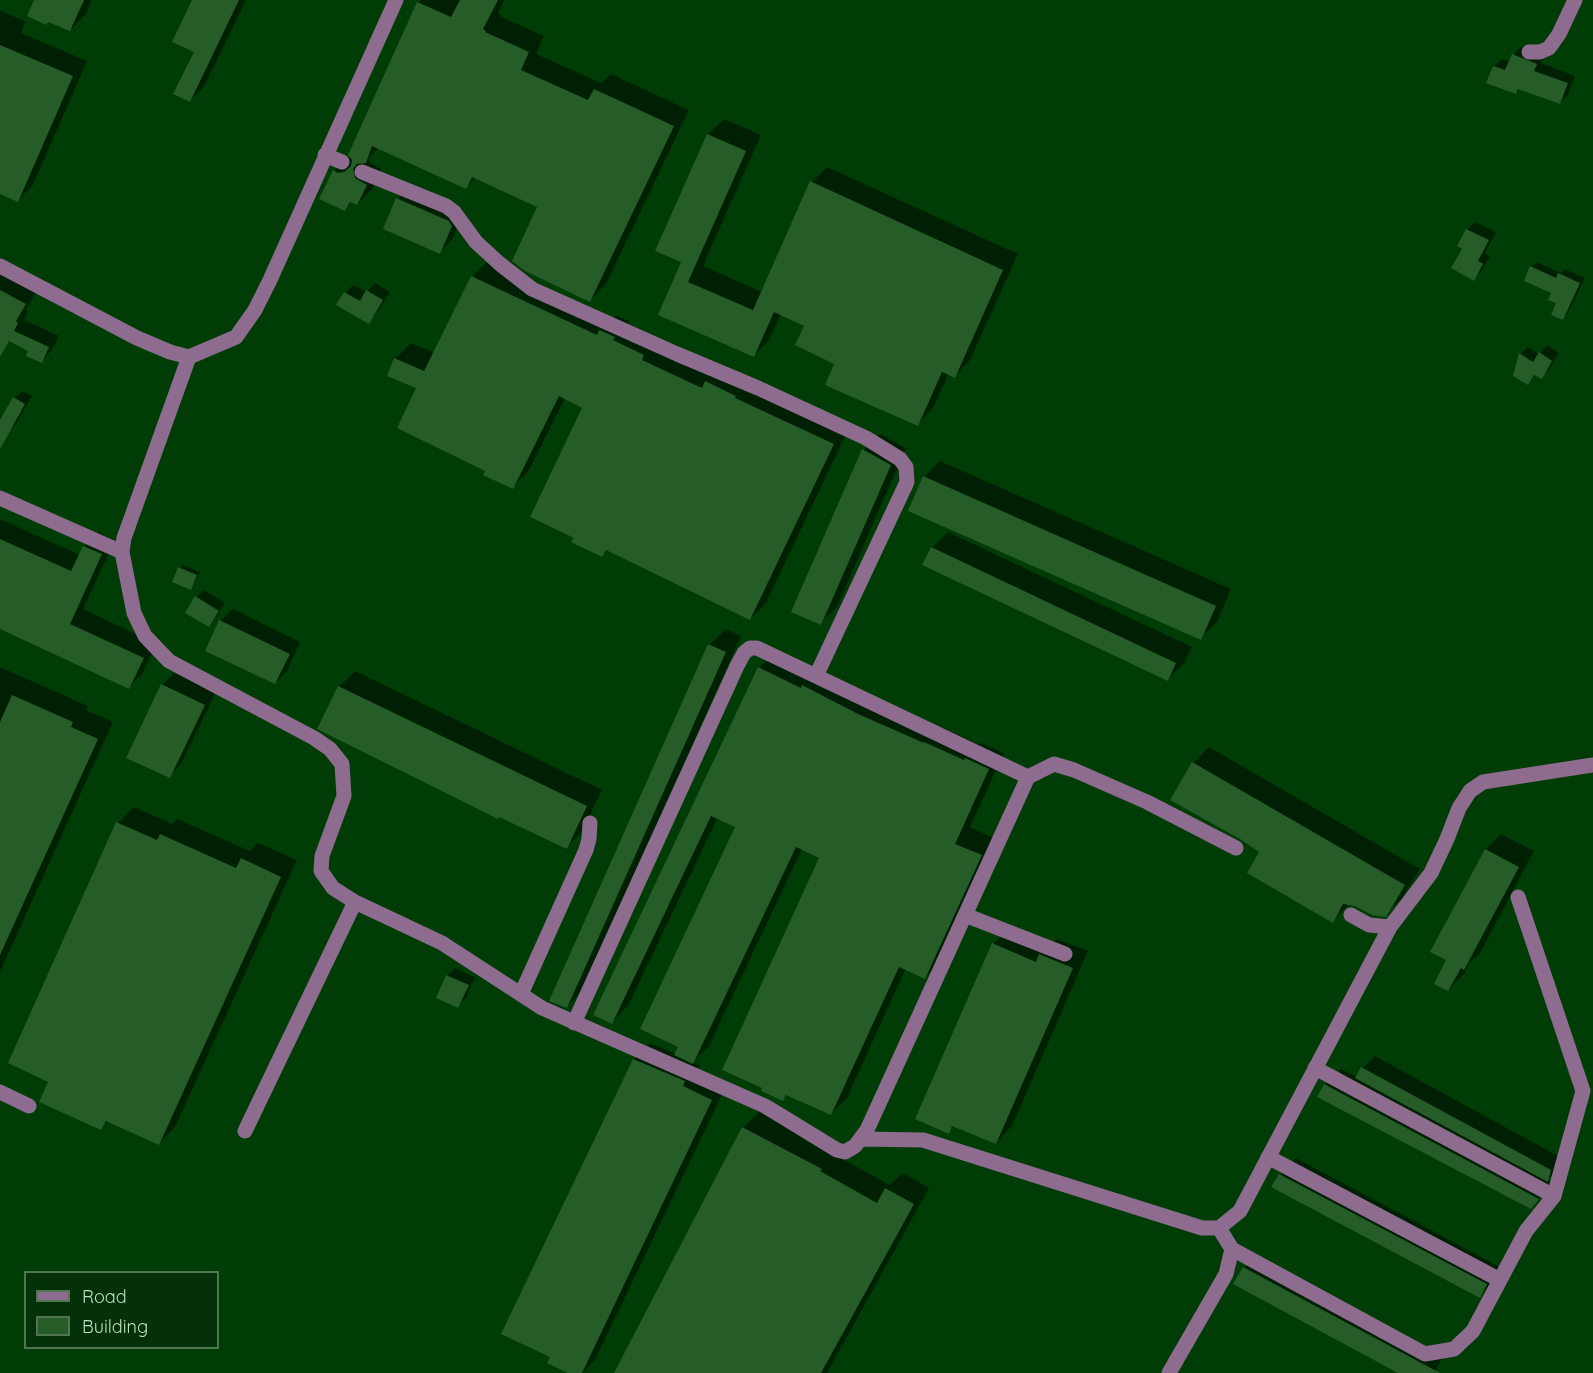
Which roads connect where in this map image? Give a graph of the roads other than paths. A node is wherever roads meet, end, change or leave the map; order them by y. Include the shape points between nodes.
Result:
1 (396, 0) edge
2 (1575, 0) edge
3 (1529, 52) dead end
4 (325, 155) junction
5 (342, 162) dead end
6 (362, 172) dead end
7 (0, 266) edge
8 (189, 357) junction
9 (0, 498) edge
10 (122, 552) junction
11 (816, 676) junction
12 (1593, 765) edge
13 (1028, 777) junction
14 (590, 824) dead end
15 (1236, 848) dead end
16 (1518, 897) dead end
17 (355, 902) junction
18 (965, 915) junction
19 (1351, 915) dead end
20 (1389, 927) junction
21 (1065, 954) dead end
22 (521, 994) junction
23 (574, 1023) junction
24 (1315, 1068) junction
25 (0, 1092) edge
26 (29, 1106) dead end
27 (245, 1131) dead end
28 (861, 1139) junction
29 (1268, 1158) junction
30 (1554, 1196) junction
31 (1219, 1228) junction
32 (1232, 1249) junction
33 (1500, 1280) junction
34 (1169, 1373) edge

1 - 4 street
2 - 3 street via 1549,48
4 - 5 street
4 - 8 street via 255,310 236,337
6 - 11 street via 446,206 476,242 532,289 758,388 866,438 900,459 906,467 907,482
7 - 8 street via 137,338
8 - 10 street via 134,507
9 - 10 street
10 - 17 street via 134,613 145,636 169,661 314,738 342,764 344,796 322,856 321,871 333,888
11 - 13 street
11 - 23 street via 757,648 744,653
12 - 20 street via 1483,782 1470,791 1431,873
13 - 15 street via 1054,764 1074,770
13 - 18 street
14 - 22 street via 586,850
16 - 30 street via 1583,1091
17 - 22 street via 442,943
17 - 27 street
18 - 21 street
18 - 28 street
19 - 20 street via 1369,925
20 - 24 street
22 - 23 street
23 - 28 street via 765,1106 837,1150 845,1152
24 - 29 street
24 - 30 street
25 - 26 street
28 - 31 street via 923,1140 1202,1228
29 - 31 street via 1240,1211
29 - 33 street
30 - 33 street via 1526,1232
31 - 32 street
32 - 33 street via 1425,1354 1454,1348 1473,1331
32 - 34 street via 1226,1274

